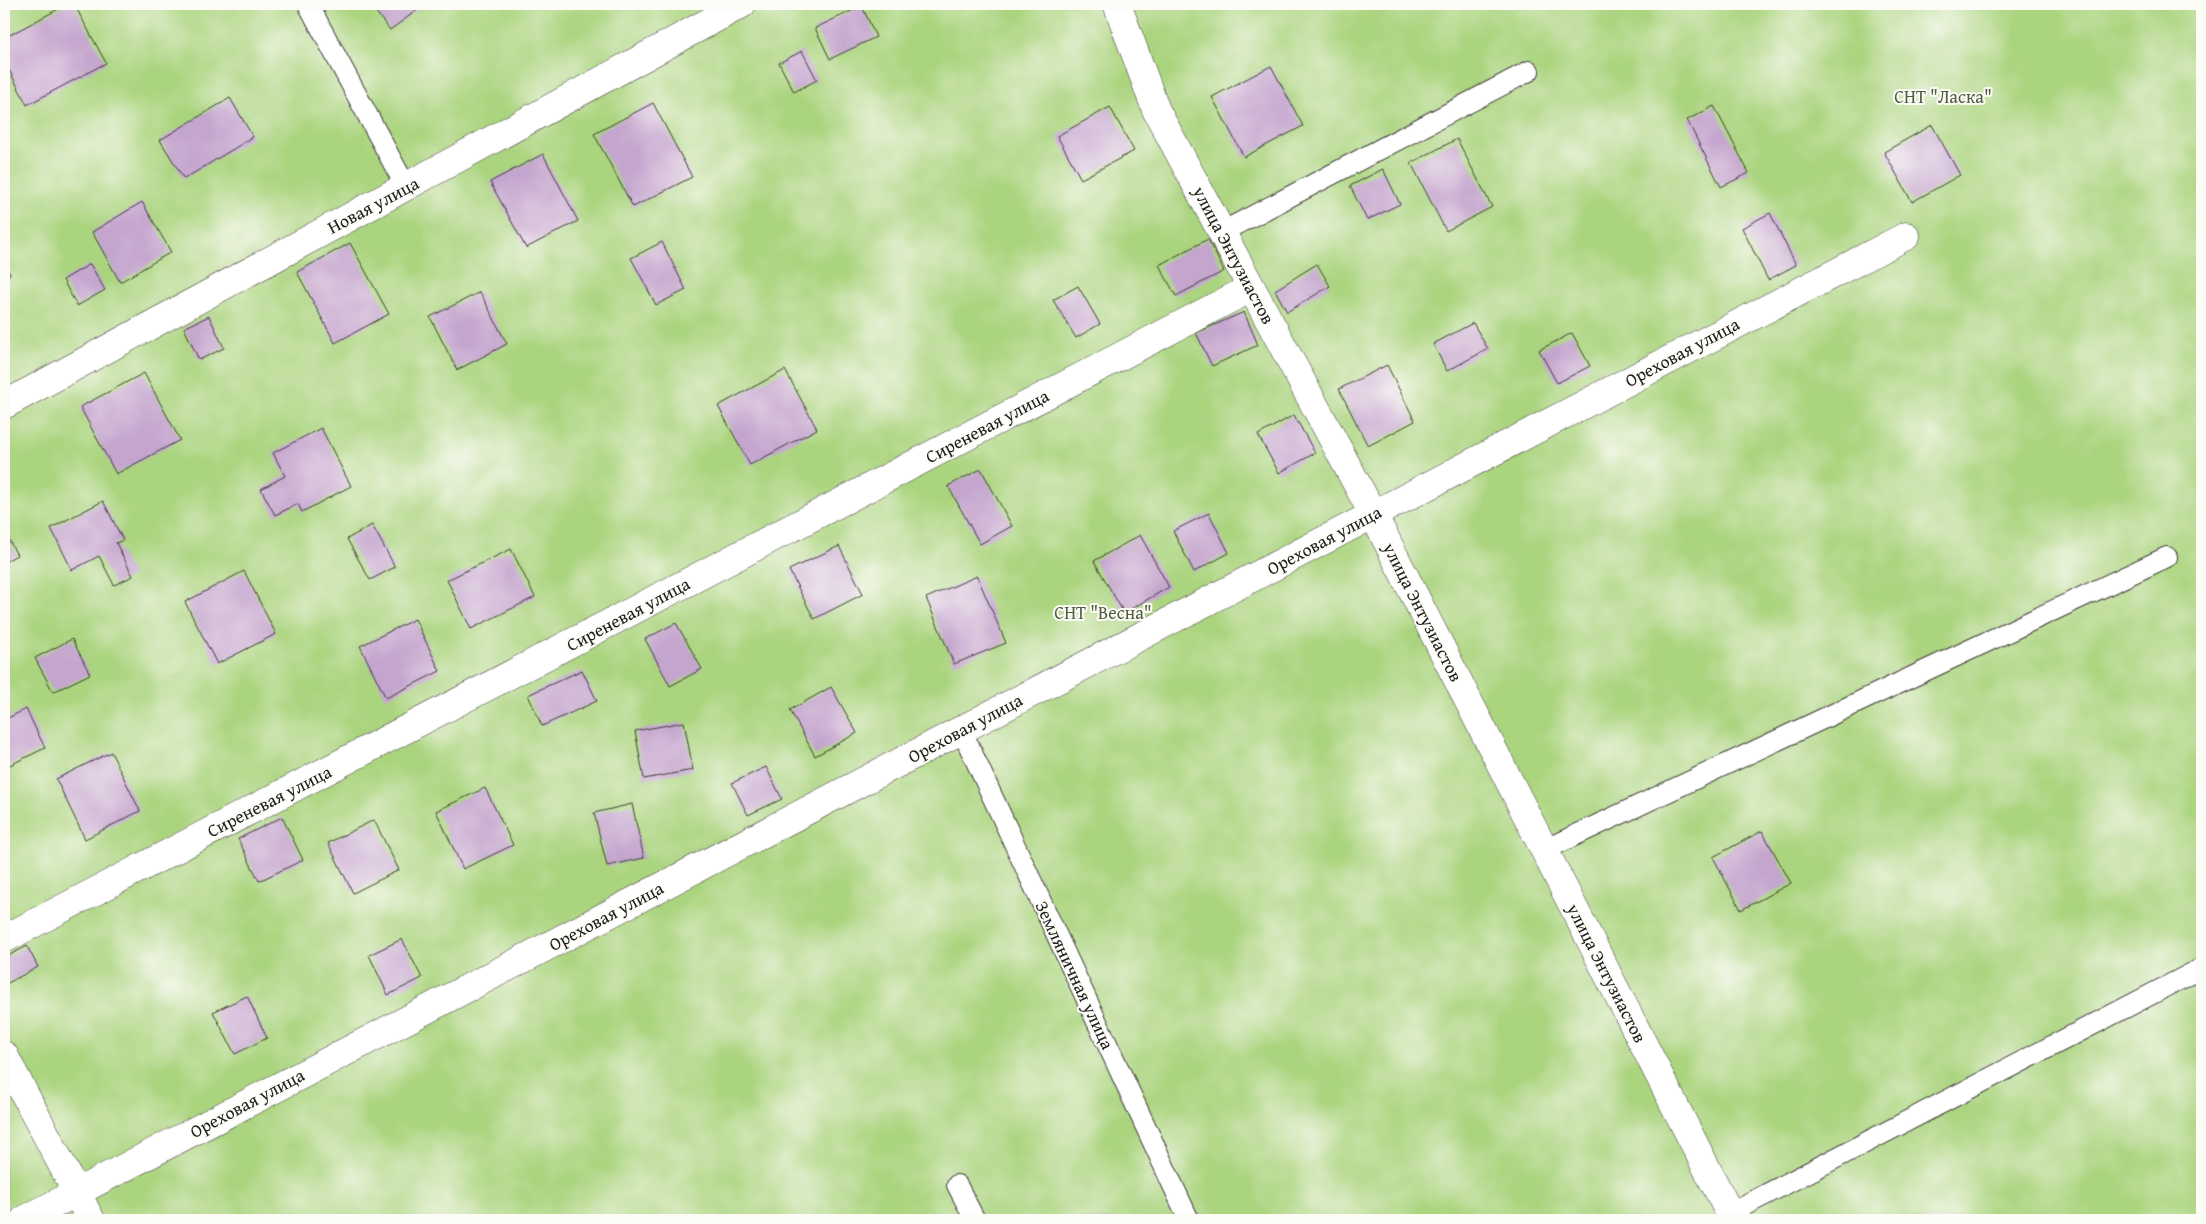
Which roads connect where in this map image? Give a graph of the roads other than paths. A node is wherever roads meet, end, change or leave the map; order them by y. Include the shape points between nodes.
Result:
1 (308, 4) edge
2 (742, 4) edge
3 (1117, 4) edge
4 (1528, 71) dead end
5 (406, 187) junction
6 (1222, 232) junction
7 (1906, 236) dead end
8 (1251, 288) junction
9 (4, 405) edge
10 (1374, 514) junction
11 (2167, 558) dead end
12 (961, 729) junction
13 (1544, 850) junction
14 (4, 938) edge
15 (2202, 968) edge
16 (4, 1055) edge
17 (957, 1185) dead end
18 (76, 1193) junction
19 (1731, 1217) edge
20 (24, 1220) edge
21 (90, 1220) edge
22 (975, 1220) edge
23 (1189, 1220) edge

1 - 5 lane
2 - 5 street, Новая улица
3 - 6 street, улица Энтузиастов via 1156,110
4 - 6 lane
5 - 9 street, Новая улица
6 - 8 street, улица Энтузиастов
7 - 10 street, Ореховая улица
8 - 10 street, улица Энтузиастов
8 - 14 street, Сиреневая улица
10 - 12 street, Ореховая улица
10 - 13 street, улица Энтузиастов
11 - 13 lane
12 - 18 street, Ореховая улица
12 - 23 lane, Земляничная улица
13 - 19 street, улица Энтузиастов
15 - 19 lane
16 - 18 street
17 - 22 lane
18 - 20 street, Ореховая улица
18 - 21 street

